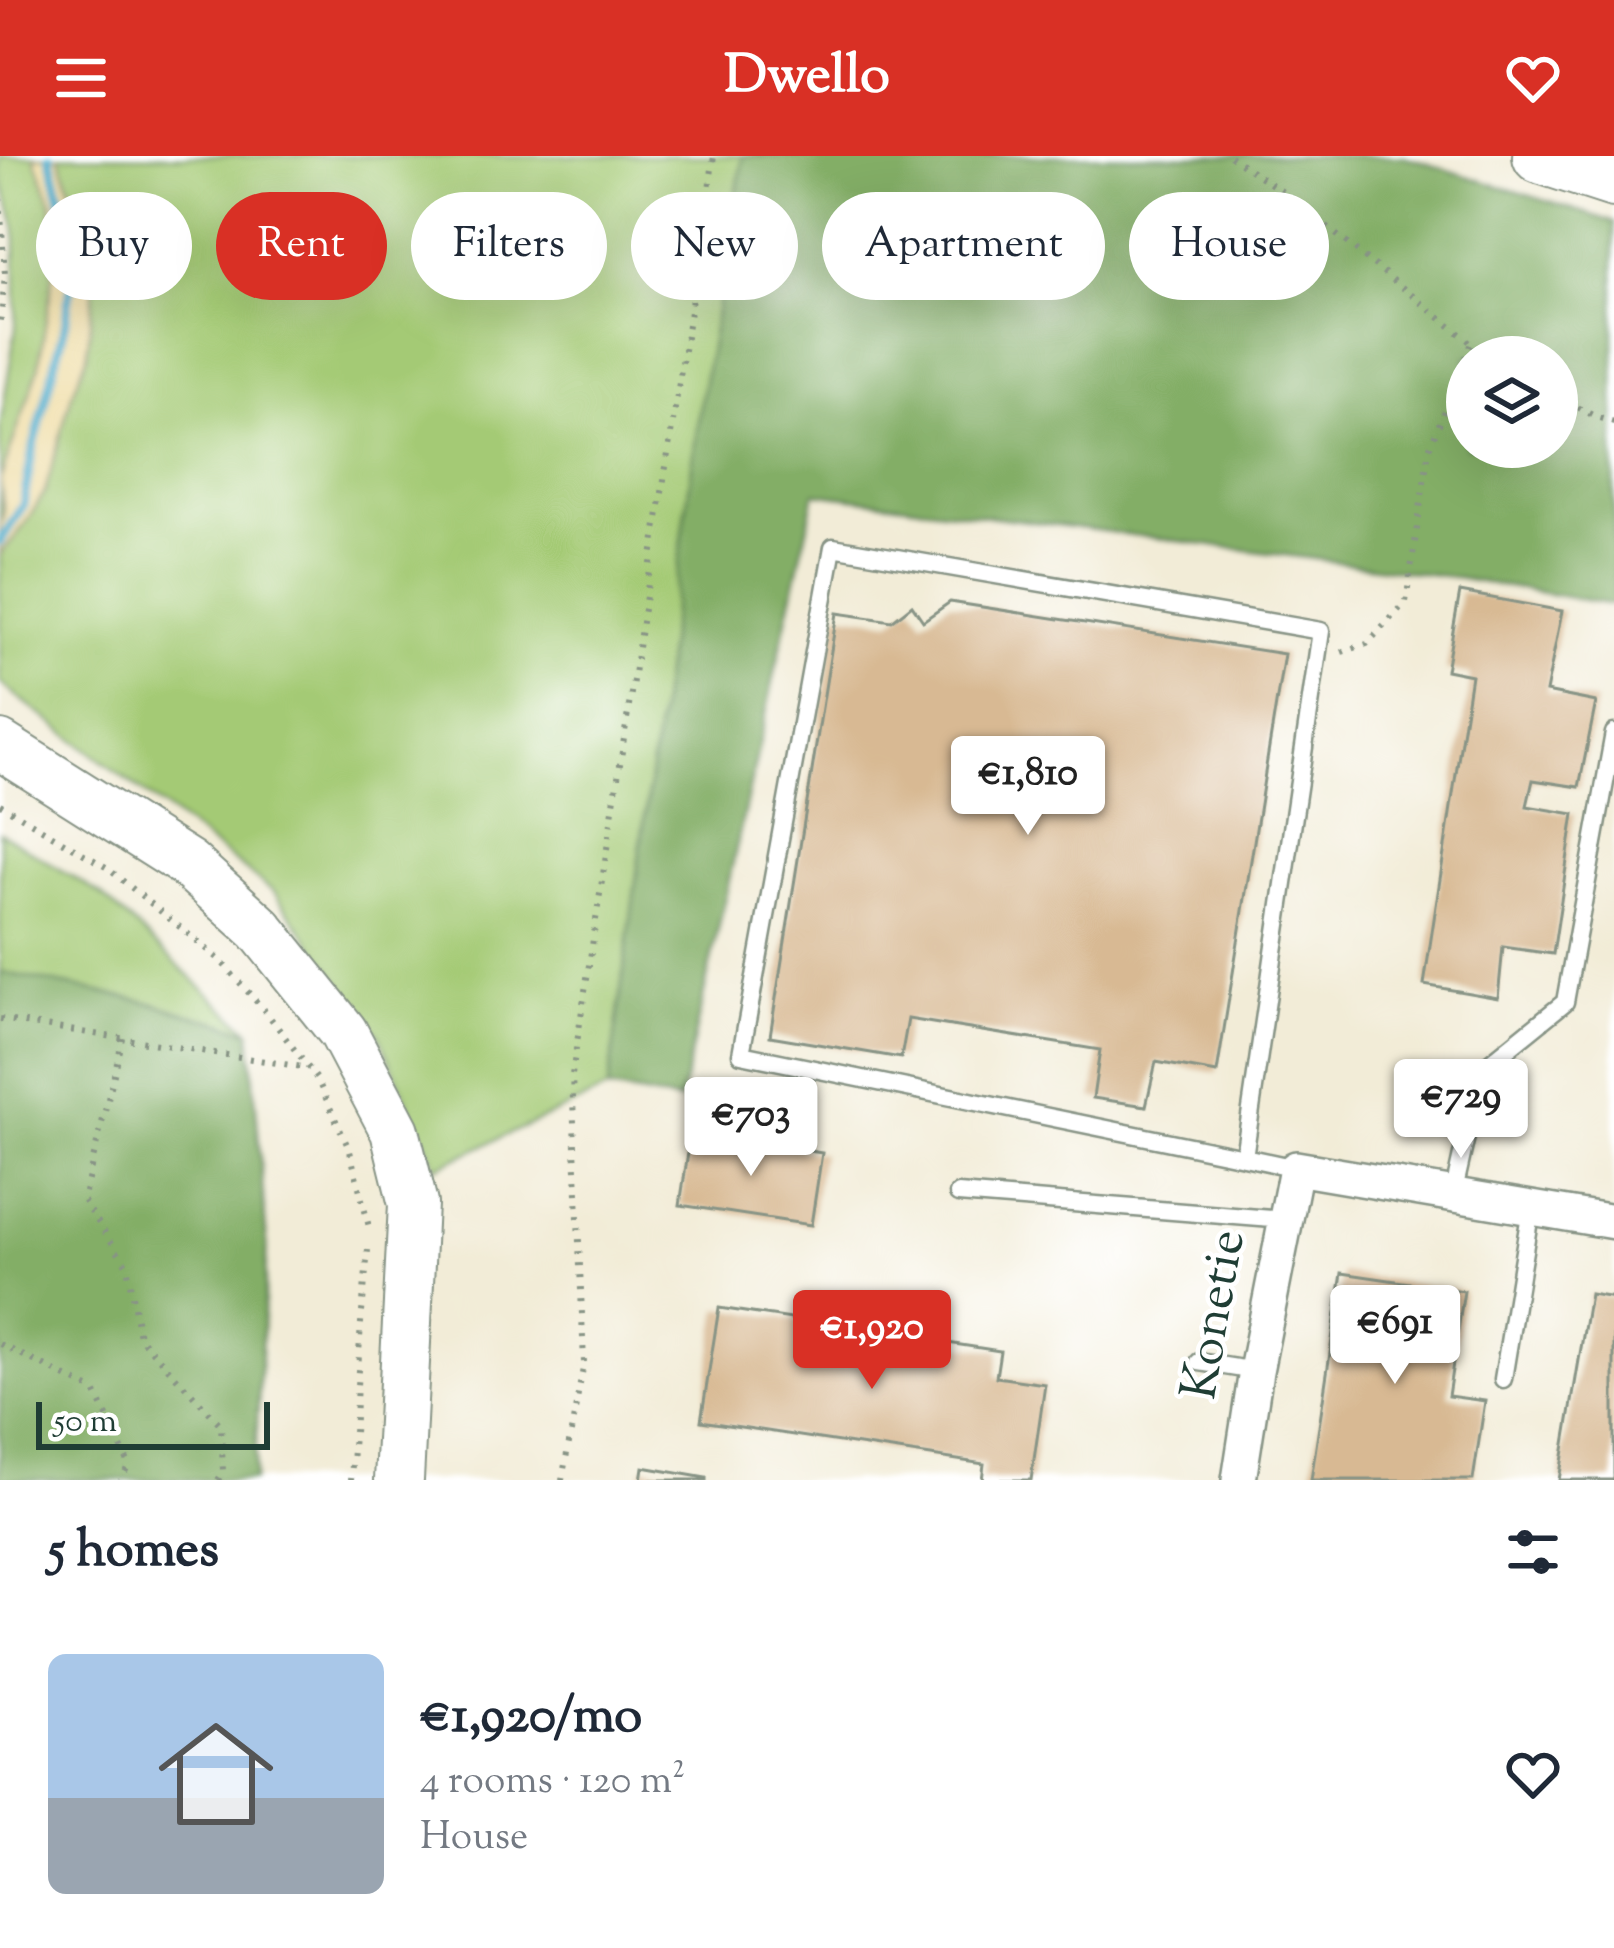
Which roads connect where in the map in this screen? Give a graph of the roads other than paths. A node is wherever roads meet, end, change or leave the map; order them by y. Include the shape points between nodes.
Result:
1 (1540, 156) edge
2 (1614, 180) edge
3 (1614, 733) edge
4 (0, 746) edge
5 (1244, 1157) junction
6 (1296, 1168) junction
7 (958, 1194) dead end
8 (1453, 1195) junction
9 (1531, 1208) junction
10 (1285, 1220) junction
11 (1614, 1222) edge
12 (1199, 1362) dead end
13 (1256, 1371) junction
14 (1503, 1378) dead end
15 (399, 1480) edge
16 (1239, 1480) edge

1 - 2 main road
3 - 8 lane via 1565,1002 1481,1070
4 - 15 street via 188,864 260,929 343,1032 395,1131 412,1204
5 - 5 lane via 741,1054 833,547 1321,631
5 - 6 lane
6 - 8 street
6 - 10 street, Konetie
7 - 10 lane
8 - 9 street
9 - 11 street
9 - 14 lane
10 - 13 street, Konetie
12 - 13 lane
13 - 16 street, Konetie

